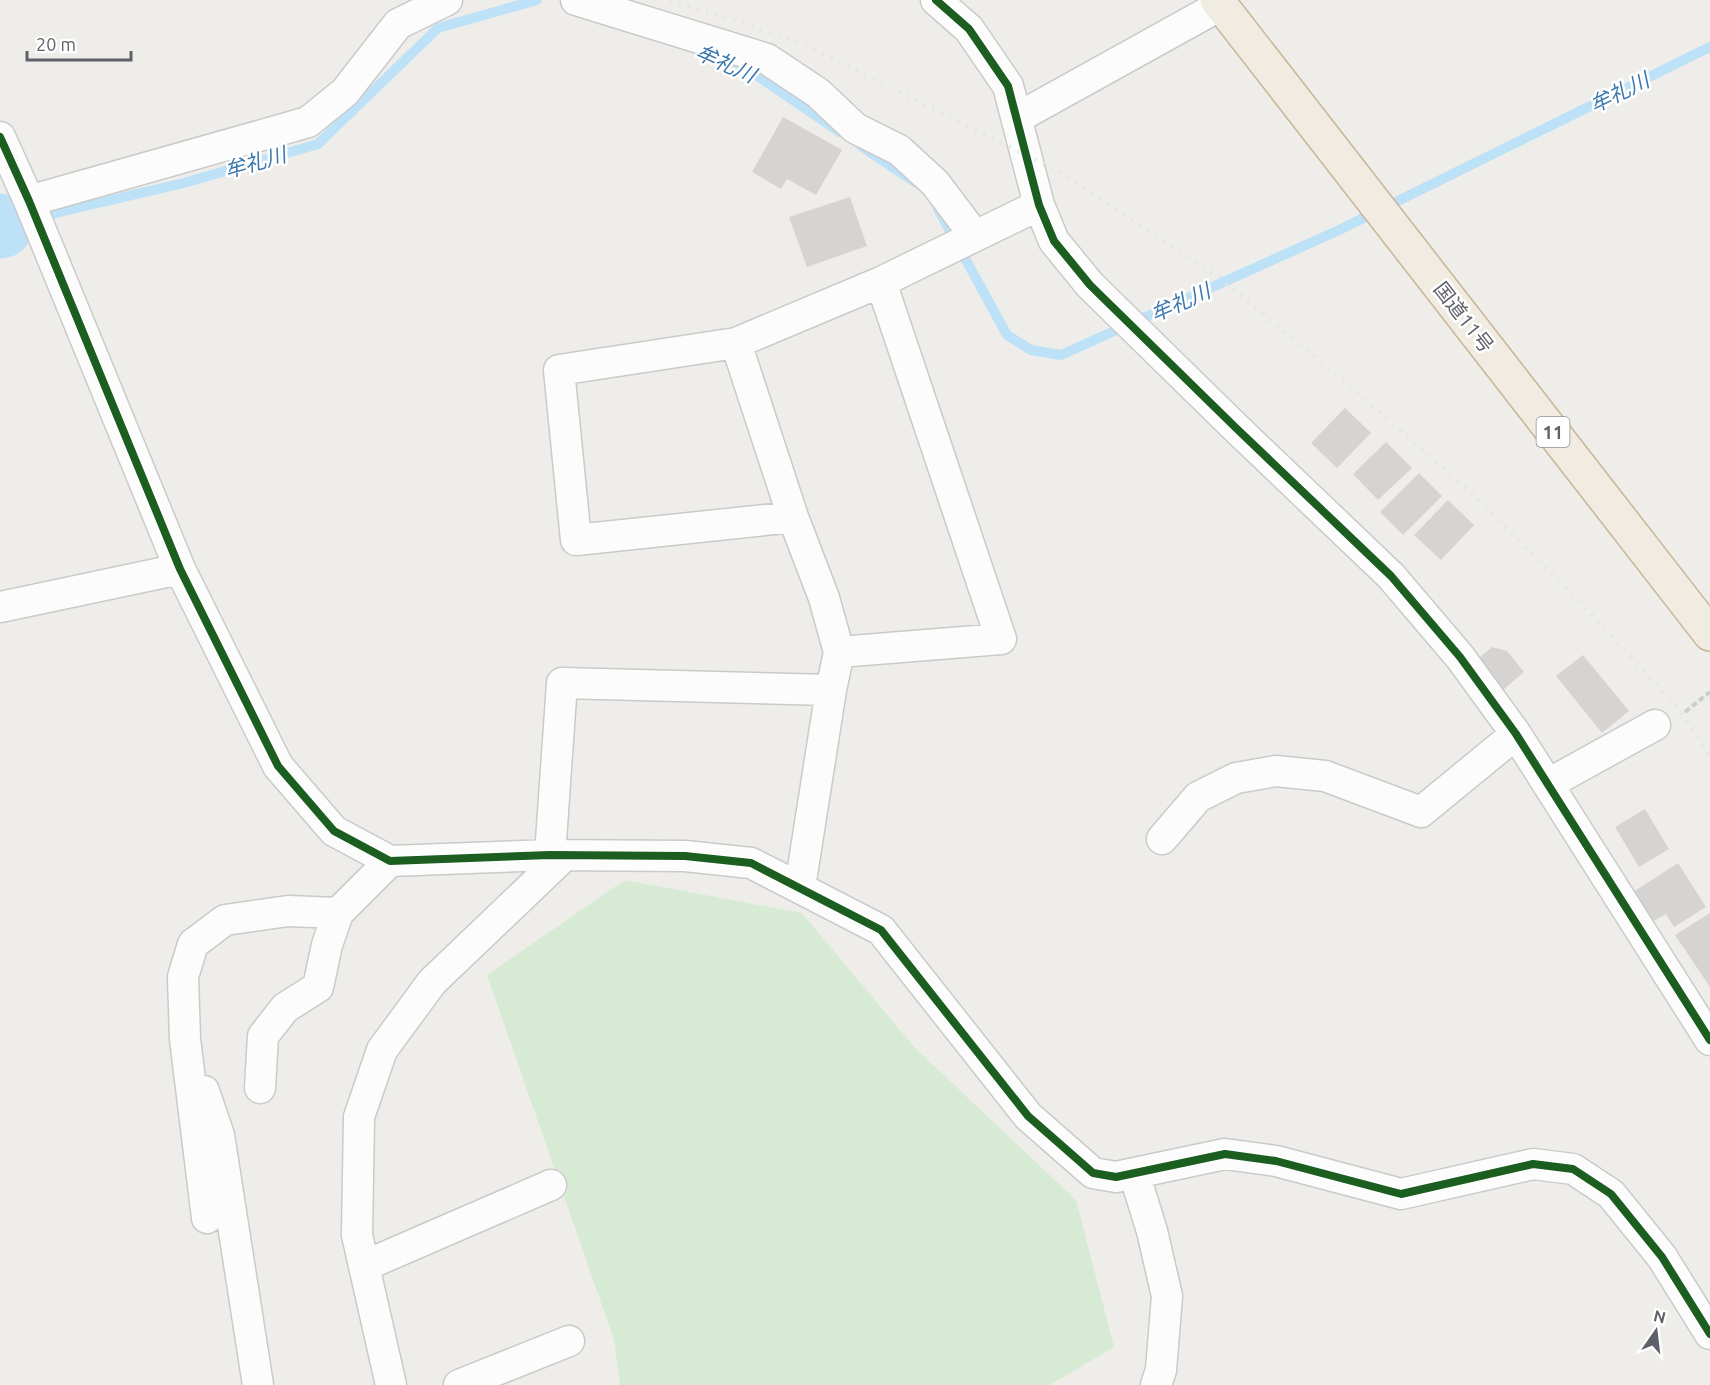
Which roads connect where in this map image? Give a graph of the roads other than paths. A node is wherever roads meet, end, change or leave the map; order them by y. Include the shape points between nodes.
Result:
1 (447, 0) edge
2 (576, 0) edge
3 (936, 0) edge
4 (1219, 2) edge
5 (1017, 118) junction
6 (0, 137) edge
7 (28, 201) junction
8 (1039, 204) junction
9 (963, 242) junction
10 (881, 282) junction
11 (736, 343) junction
12 (793, 517) junction
13 (180, 570) junction
14 (0, 607) edge
15 (1710, 634) edge
16 (839, 652) junction
17 (831, 690) junction
18 (1655, 725) dead end
19 (1516, 734) junction
20 (1548, 784) junction
21 (1162, 839) dead end
22 (557, 855) junction
23 (390, 861) junction
24 (800, 887) junction
25 (338, 913) junction
26 (185, 1039) junction
27 (1710, 1040) edge
28 (260, 1088) dead end
29 (1134, 1173) junction
30 (552, 1185) dead end
31 (207, 1218) dead end
32 (364, 1266) junction
33 (1710, 1334) edge
34 (569, 1341) dead end
35 (258, 1385) edge
36 (391, 1385) edge
37 (459, 1385) edge
38 (1156, 1385) edge

1 - 7 street via 398,24 345,92 308,122
2 - 9 street via 767,59 818,93 855,128 899,150 935,183
3 - 5 street via 969,29 1008,86
4 - 5 street
4 - 15 highway, 国道11号 / 11
5 - 8 street
6 - 7 street
7 - 13 street
8 - 9 street
8 - 19 street via 1054,241 1090,285 1391,576 1460,657
9 - 10 street
10 - 11 street
10 - 16 street via 1001,639
11 - 12 street
11 - 12 street via 559,370 576,540
12 - 16 street via 824,598
13 - 14 street
13 - 23 street via 278,766 334,831
16 - 17 street
17 - 22 street via 562,683
17 - 24 street
18 - 20 street
19 - 20 street
19 - 21 street via 1421,812 1326,776 1276,771 1236,778 1198,797
20 - 27 street
22 - 23 street
22 - 24 street via 685,856 751,863
22 - 32 street via 432,982 382,1050 359,1117 357,1235
23 - 25 street
24 - 29 street via 881,930 1028,1116 1093,1173 1116,1177
25 - 26 street via 288,911 225,920 193,944 183,977
25 - 28 street via 318,987 285,1008 263,1036
26 - 31 street
26 - 35 street via 219,1135
29 - 33 street via 1225,1154 1276,1161 1401,1194 1533,1164 1573,1169 1611,1194 1662,1257
29 - 38 street via 1167,1296 1161,1370
30 - 32 street
32 - 36 street
34 - 37 street

